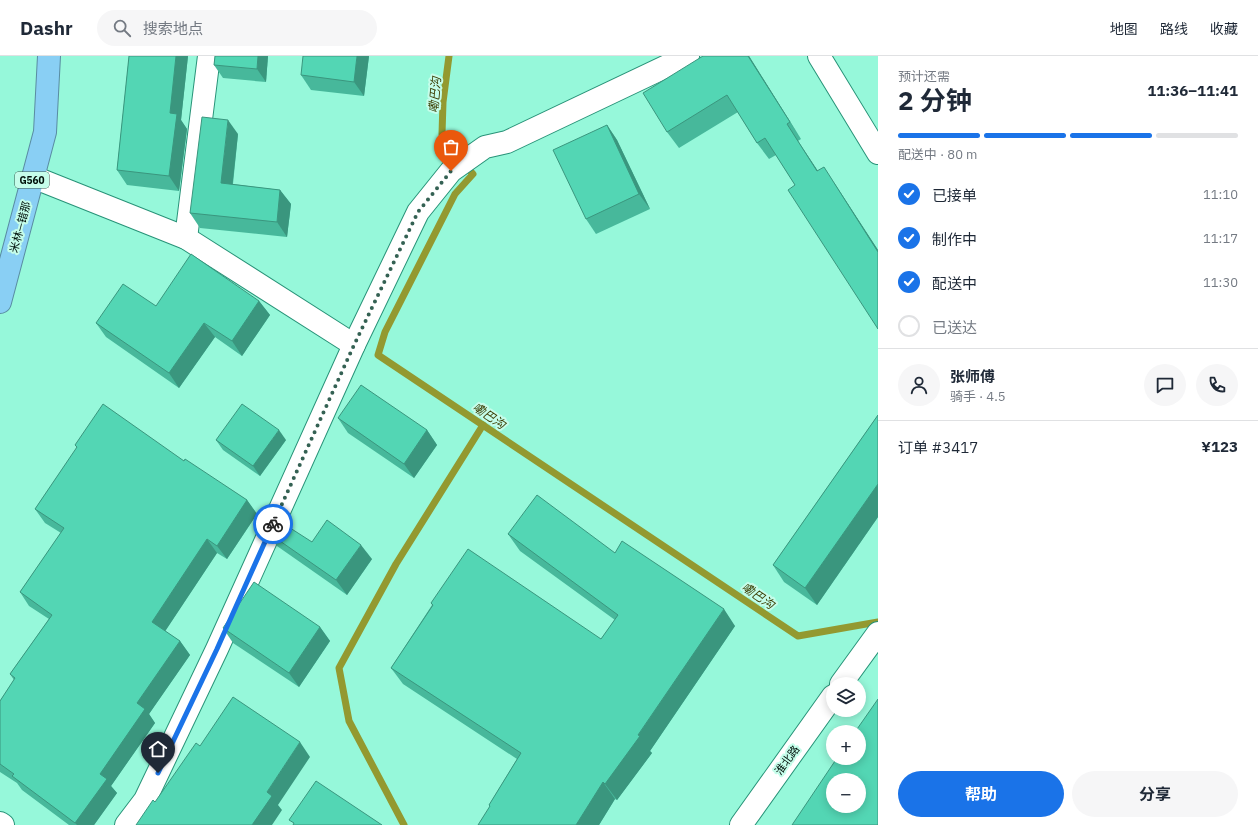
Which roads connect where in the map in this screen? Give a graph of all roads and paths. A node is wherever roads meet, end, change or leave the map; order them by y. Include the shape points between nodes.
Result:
1 (49, 56) edge
2 (209, 56) edge
3 (688, 56) edge
4 (819, 56) edge
5 (878, 153) edge
6 (33, 177) junction
7 (186, 238) junction
8 (0, 302) edge
9 (354, 345) junction
10 (878, 633) edge
11 (846, 677) edge
12 (826, 706) edge
13 (0, 823) edge
14 (3, 825) edge
15 (126, 825) edge
16 (741, 825) edge

1 - 6 highway, 米林—错那 / G560 via 45,132
2 - 7 street
3 - 9 street via 507,142 485,147 451,171 418,212
4 - 5 street
6 - 7 street
6 - 8 highway, 米林—错那 / G560
7 - 9 street
9 - 15 street via 217,649 145,800
10 - 11 street
12 - 16 street, 淮北路
13 - 14 street

